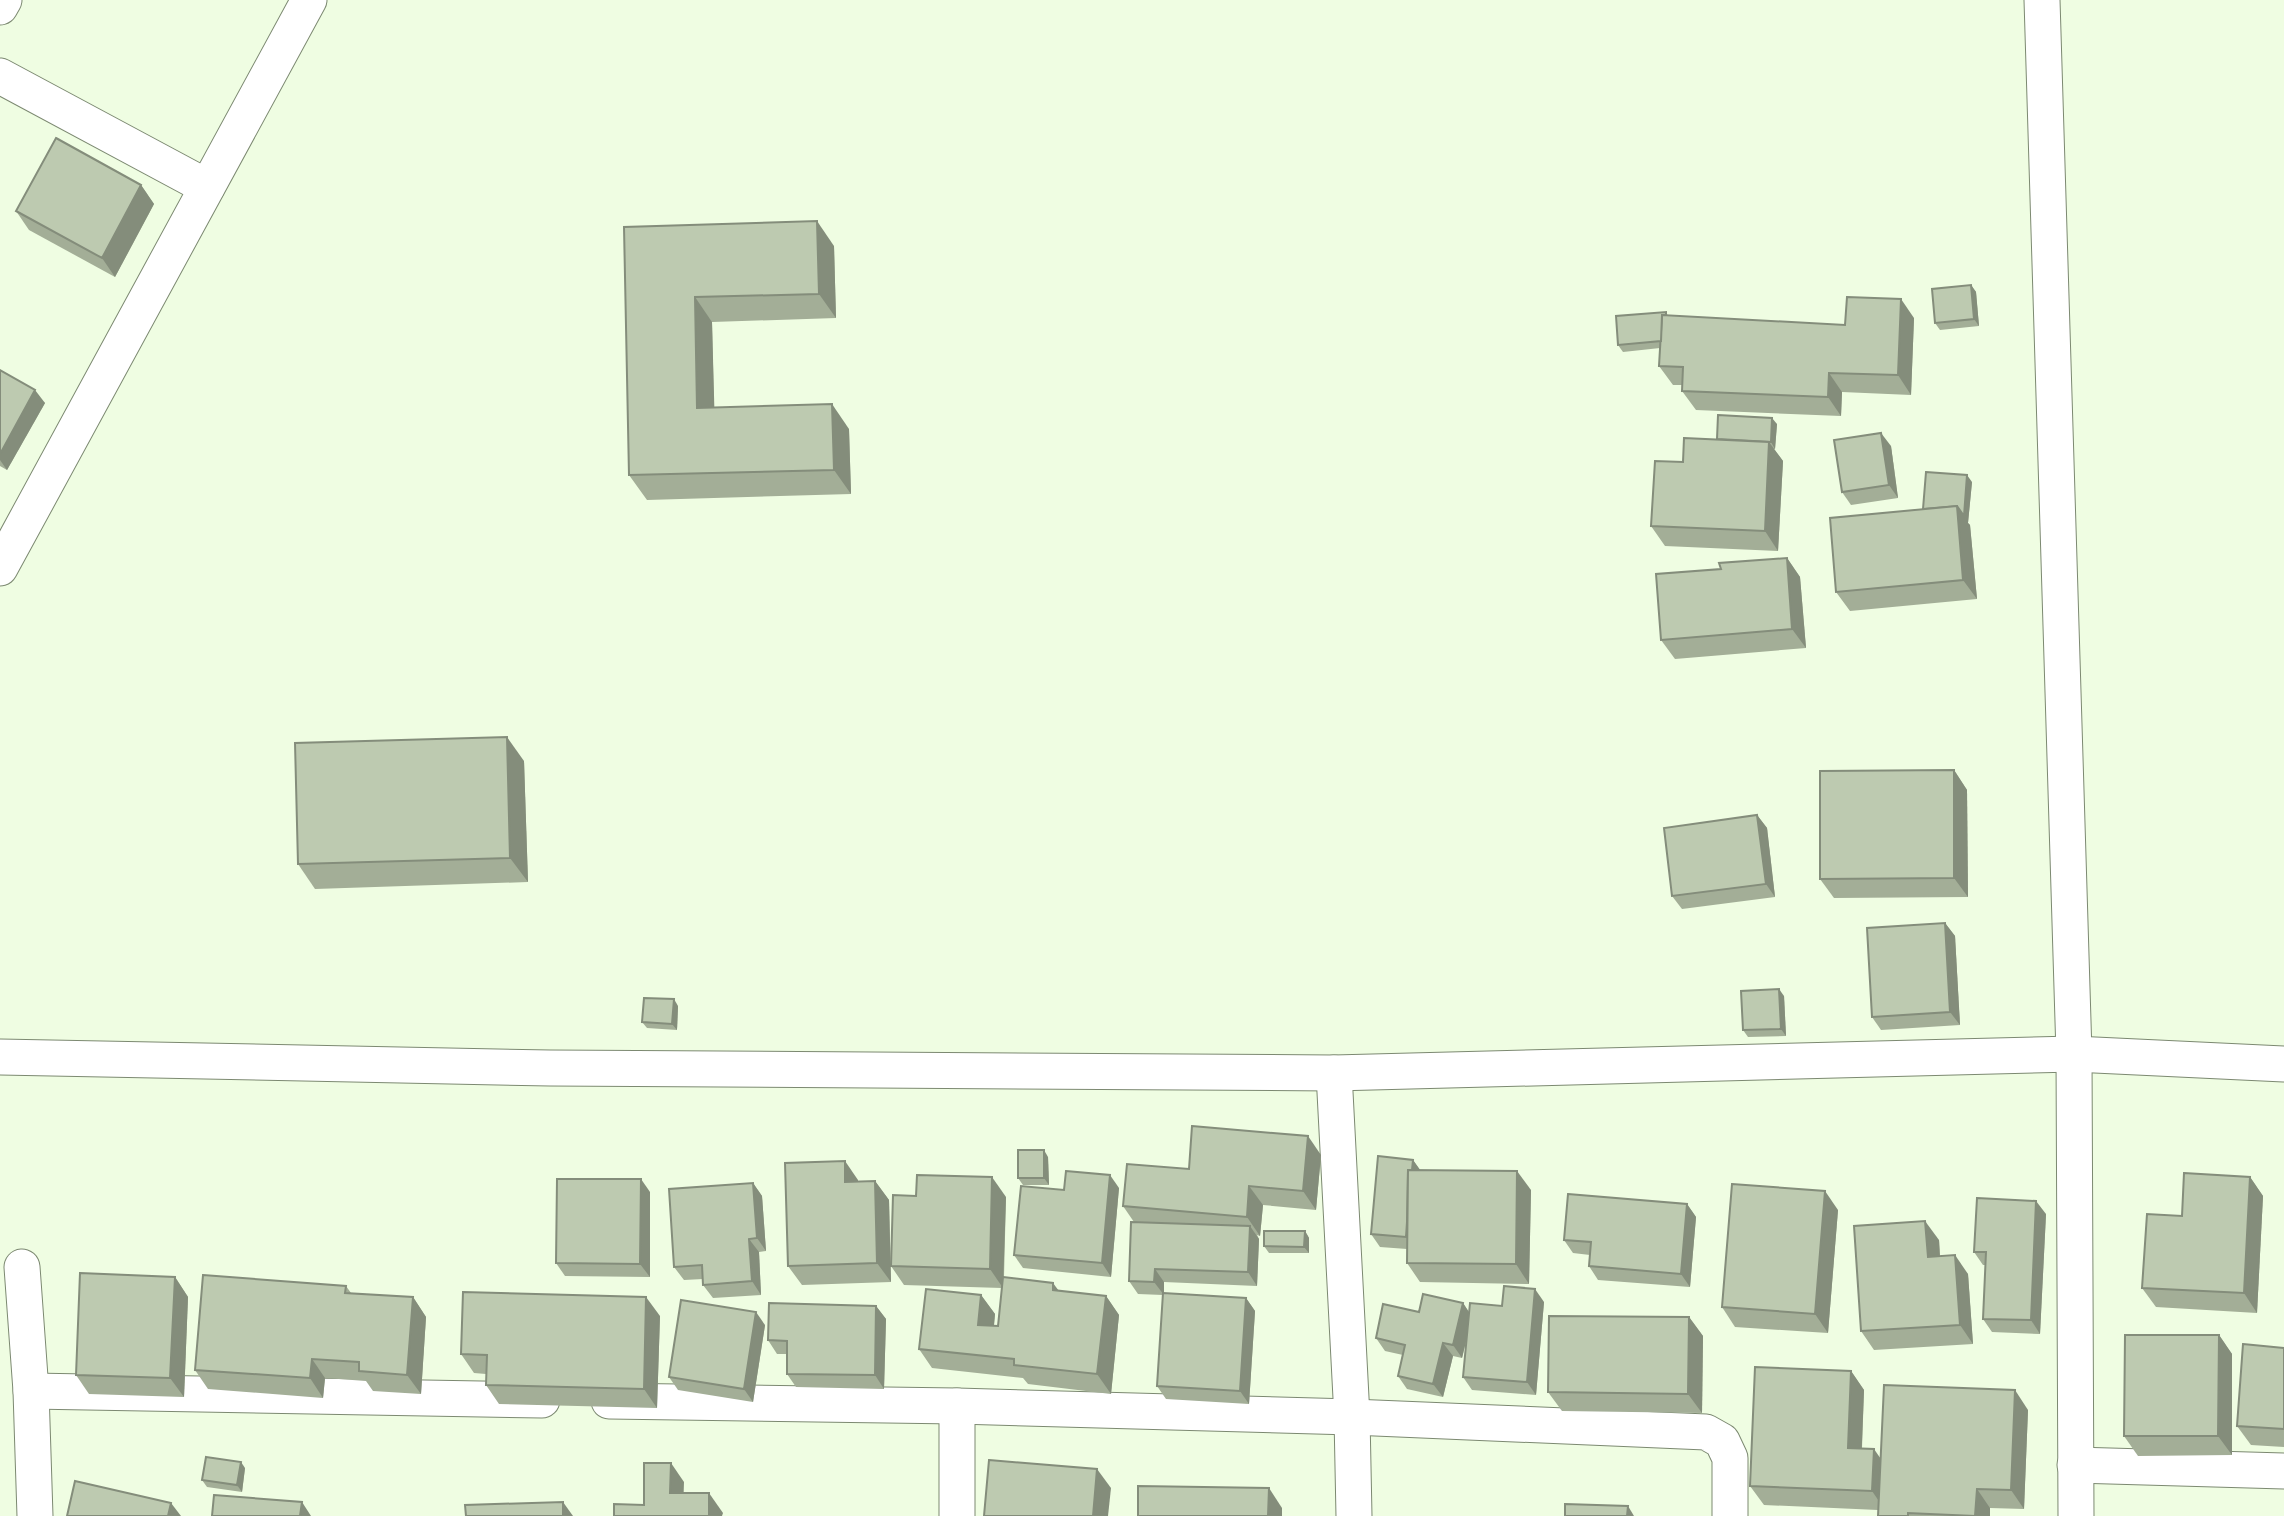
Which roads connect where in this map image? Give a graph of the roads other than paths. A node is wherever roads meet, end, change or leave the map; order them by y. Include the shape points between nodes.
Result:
1 (4, 0) edge
2 (310, 0) edge
3 (2042, 0) edge
4 (0, 8) edge
5 (0, 76) edge
6 (207, 187) junction
7 (12, 517) edge
8 (0, 568) edge
9 (2074, 1054) junction
10 (0, 1057) edge
11 (2284, 1064) edge
12 (1334, 1073) junction
13 (22, 1267) dead end
14 (31, 1391) junction
15 (957, 1406) junction
16 (1352, 1417) junction
17 (2075, 1465) junction
18 (2284, 1471) edge
19 (35, 1516) edge
20 (957, 1516) edge
21 (1354, 1516) edge
22 (1730, 1516) edge
23 (2076, 1516) edge

1 - 4 street
2 - 6 street
3 - 9 street
5 - 6 street
6 - 7 street
7 - 8 street
9 - 11 street
9 - 12 street
9 - 17 street
10 - 12 street via 564,1068
12 - 16 street
13 - 14 street
14 - 15 street
14 - 19 street
15 - 16 street
15 - 20 street
16 - 21 street
16 - 22 street via 1706,1432 1722,1441 1730,1458
17 - 18 street
17 - 23 street

